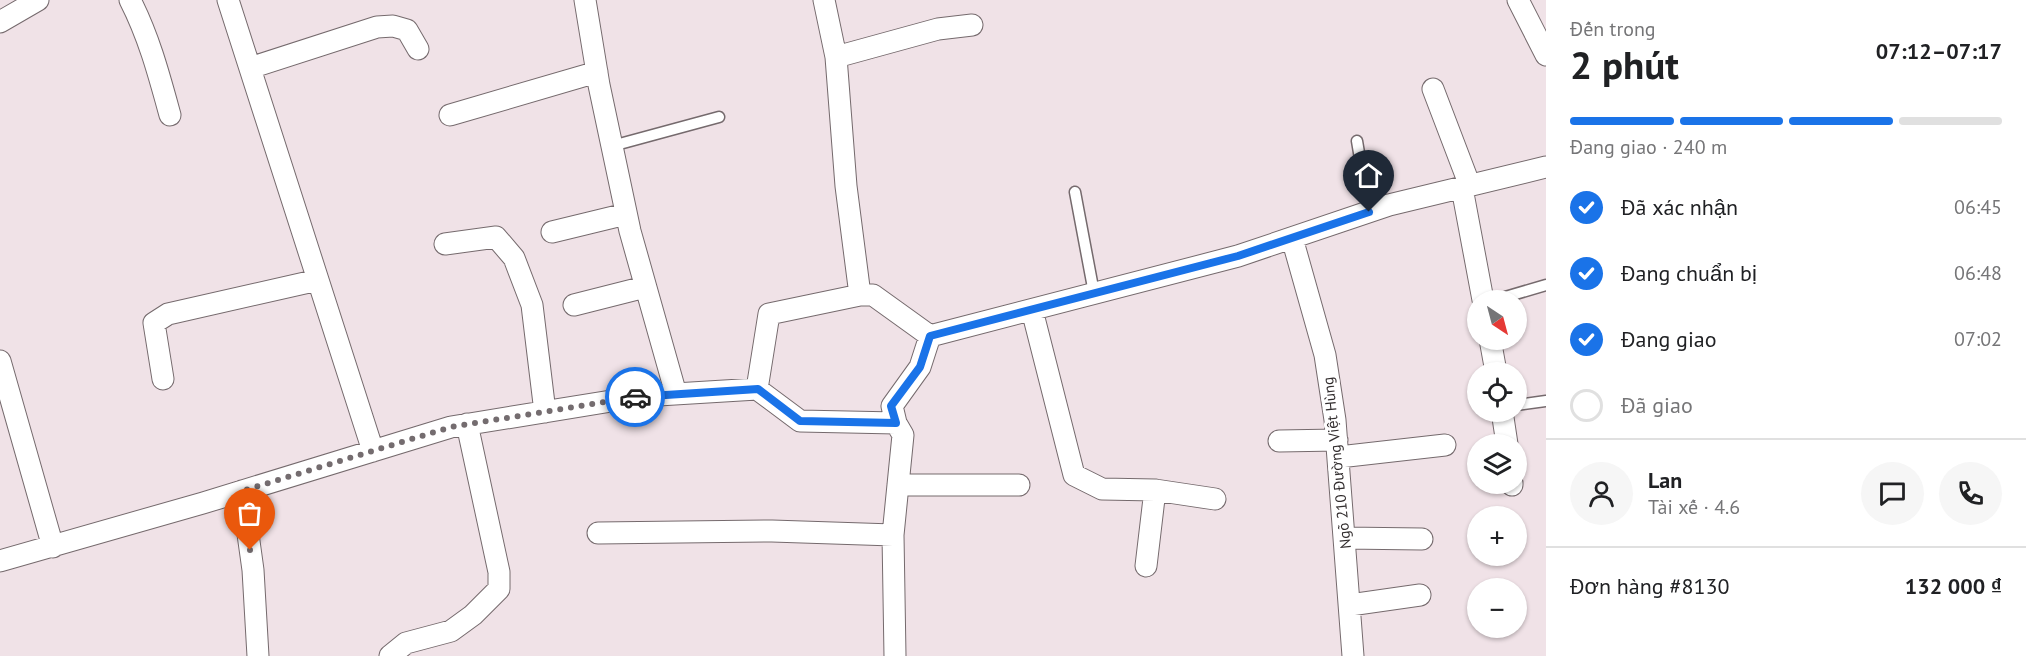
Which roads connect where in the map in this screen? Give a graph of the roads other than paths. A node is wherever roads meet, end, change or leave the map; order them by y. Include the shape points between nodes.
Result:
1 (37, 0) edge
2 (130, 0) edge
3 (228, 0) edge
4 (585, 0) edge
5 (824, 0) edge
6 (1522, 2) edge
7 (0, 22) edge
8 (972, 25) dead end
9 (418, 49) dead end
10 (1546, 55) edge
11 (836, 57) junction
12 (250, 68) junction
13 (597, 72) junction
14 (1433, 89) dead end
15 (170, 115) dead end
16 (450, 115) dead end
17 (719, 117) dead end
18 (1357, 141) dead end
19 (612, 146) junction
20 (1546, 167) edge
21 (1466, 187) junction
22 (1075, 192) dead end
23 (1369, 212) junction
24 (626, 214) junction
25 (552, 232) dead end
26 (1292, 238) junction
27 (445, 244) dead end
28 (318, 280) junction
29 (1546, 285) edge
30 (645, 287) junction
31 (1481, 290) edge
32 (1527, 291) edge
33 (1094, 293) junction
34 (860, 295) junction
35 (574, 305) dead end
36 (1032, 310) junction
37 (930, 336) junction
38 (0, 361) edge
39 (163, 380) dead end
40 (758, 389) junction
41 (676, 394) junction
42 (1546, 401) edge
43 (1527, 404) edge
44 (545, 412) junction
45 (896, 423) junction
46 (467, 424) junction
47 (1279, 441) dead end
48 (1444, 445) dead end
49 (1338, 448) junction
50 (373, 451) junction
51 (1019, 484) dead end
52 (898, 485) junction
53 (1155, 490) junction
54 (242, 491) junction
55 (1215, 499) dead end
56 (598, 533) dead end
57 (893, 535) junction
58 (1345, 538) junction
59 (1422, 539) dead end
60 (53, 547) junction
61 (0, 561) edge
62 (1146, 566) dead end
63 (1420, 595) dead end
64 (1350, 605) junction
65 (258, 656) edge
66 (390, 656) edge
67 (895, 656) edge
68 (1353, 656) edge

1 - 7 street
2 - 15 street via 156,64
3 - 12 street
4 - 13 street
5 - 11 street
6 - 10 street
8 - 11 street via 938,29
9 - 12 street via 407,30 377,27
11 - 34 street
12 - 28 street
13 - 16 street
13 - 19 street
14 - 21 street
17 - 19 lane
18 - 23 lane
19 - 24 street
20 - 21 street
21 - 23 street
21 - 31 street
22 - 33 lane
23 - 26 street
24 - 25 street
24 - 30 street
26 - 33 street
26 - 49 street, Ngõ 210 Đường Việt Hùng via 1325,355
27 - 44 street via 496,237 514,258 532,305
28 - 39 street via 168,314 154,323
28 - 50 street
29 - 32 lane
30 - 35 street
30 - 41 street
33 - 36 street
34 - 37 street via 873,295
34 - 40 street via 769,314
36 - 37 street
36 - 53 street via 1074,475 1102,489
37 - 45 street via 920,367 891,406
38 - 60 street
40 - 41 street
40 - 45 street via 800,421
41 - 44 street
42 - 43 lane
44 - 46 street
45 - 52 street via 903,435
46 - 50 street
46 - 66 street via 499,572 499,589 451,631 406,643
47 - 49 street
48 - 49 street
49 - 58 street, Ngõ 210 Đường Việt Hùng
50 - 54 street
51 - 52 street
52 - 57 street
53 - 55 street
53 - 62 street
54 - 60 street
54 - 65 street via 253,570
56 - 57 street via 772,531
57 - 67 street
58 - 59 street
58 - 64 street, Ngõ 210 Đường Việt Hùng
60 - 61 street
63 - 64 street
64 - 68 street, Ngõ 210 Đường Việt Hùng

